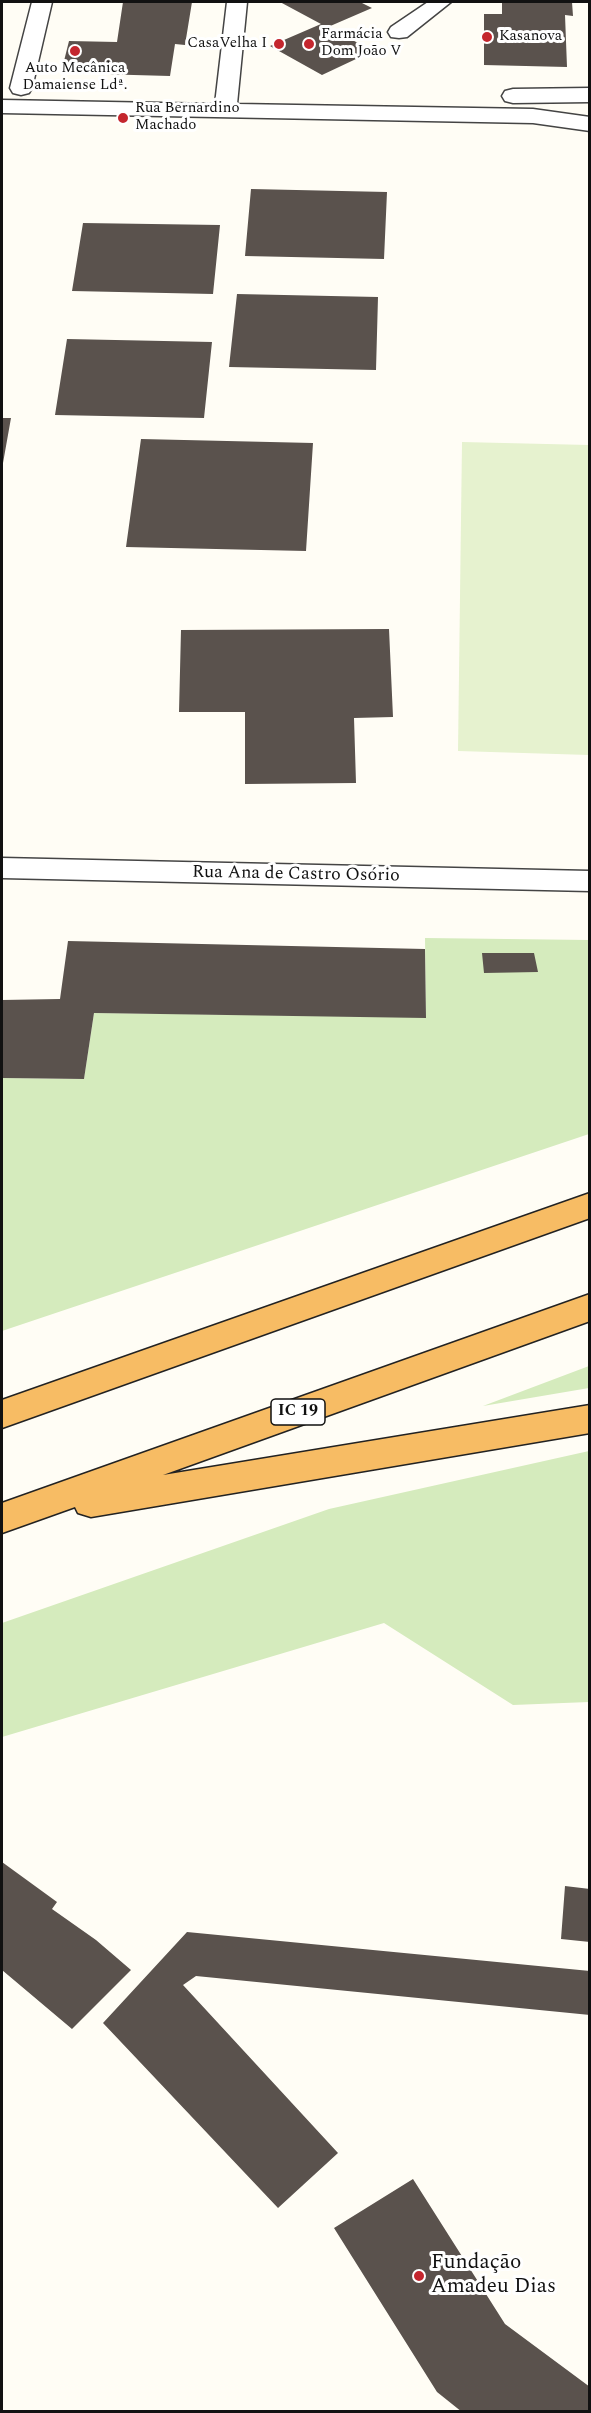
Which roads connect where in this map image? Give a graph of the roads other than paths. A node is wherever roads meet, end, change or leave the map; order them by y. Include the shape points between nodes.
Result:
1 (42, 2) edge
2 (237, 2) edge
3 (441, 2) edge
4 (399, 32) dead end
5 (11, 88) edge
6 (590, 96) edge
7 (227, 101) junction
8 (2, 107) edge
9 (590, 121) edge
10 (2, 868) edge
11 (590, 881) edge
12 (590, 1205) edge
13 (590, 1307) edge
14 (36, 1401) junction
15 (2, 1407) edge
16 (2, 1414) edge
17 (590, 1419) edge
18 (4, 1518) edge

1 - 5 street
2 - 7 street
3 - 4 street
5 - 7 street
6 - 7 street
6 - 9 street via 583,103
7 - 8 street
7 - 9 street
10 - 11 street, Rua Ana de Castro Osório
12 - 14 highway
13 - 18 highway, IC 19
14 - 15 highway
14 - 16 highway
17 - 18 highway

